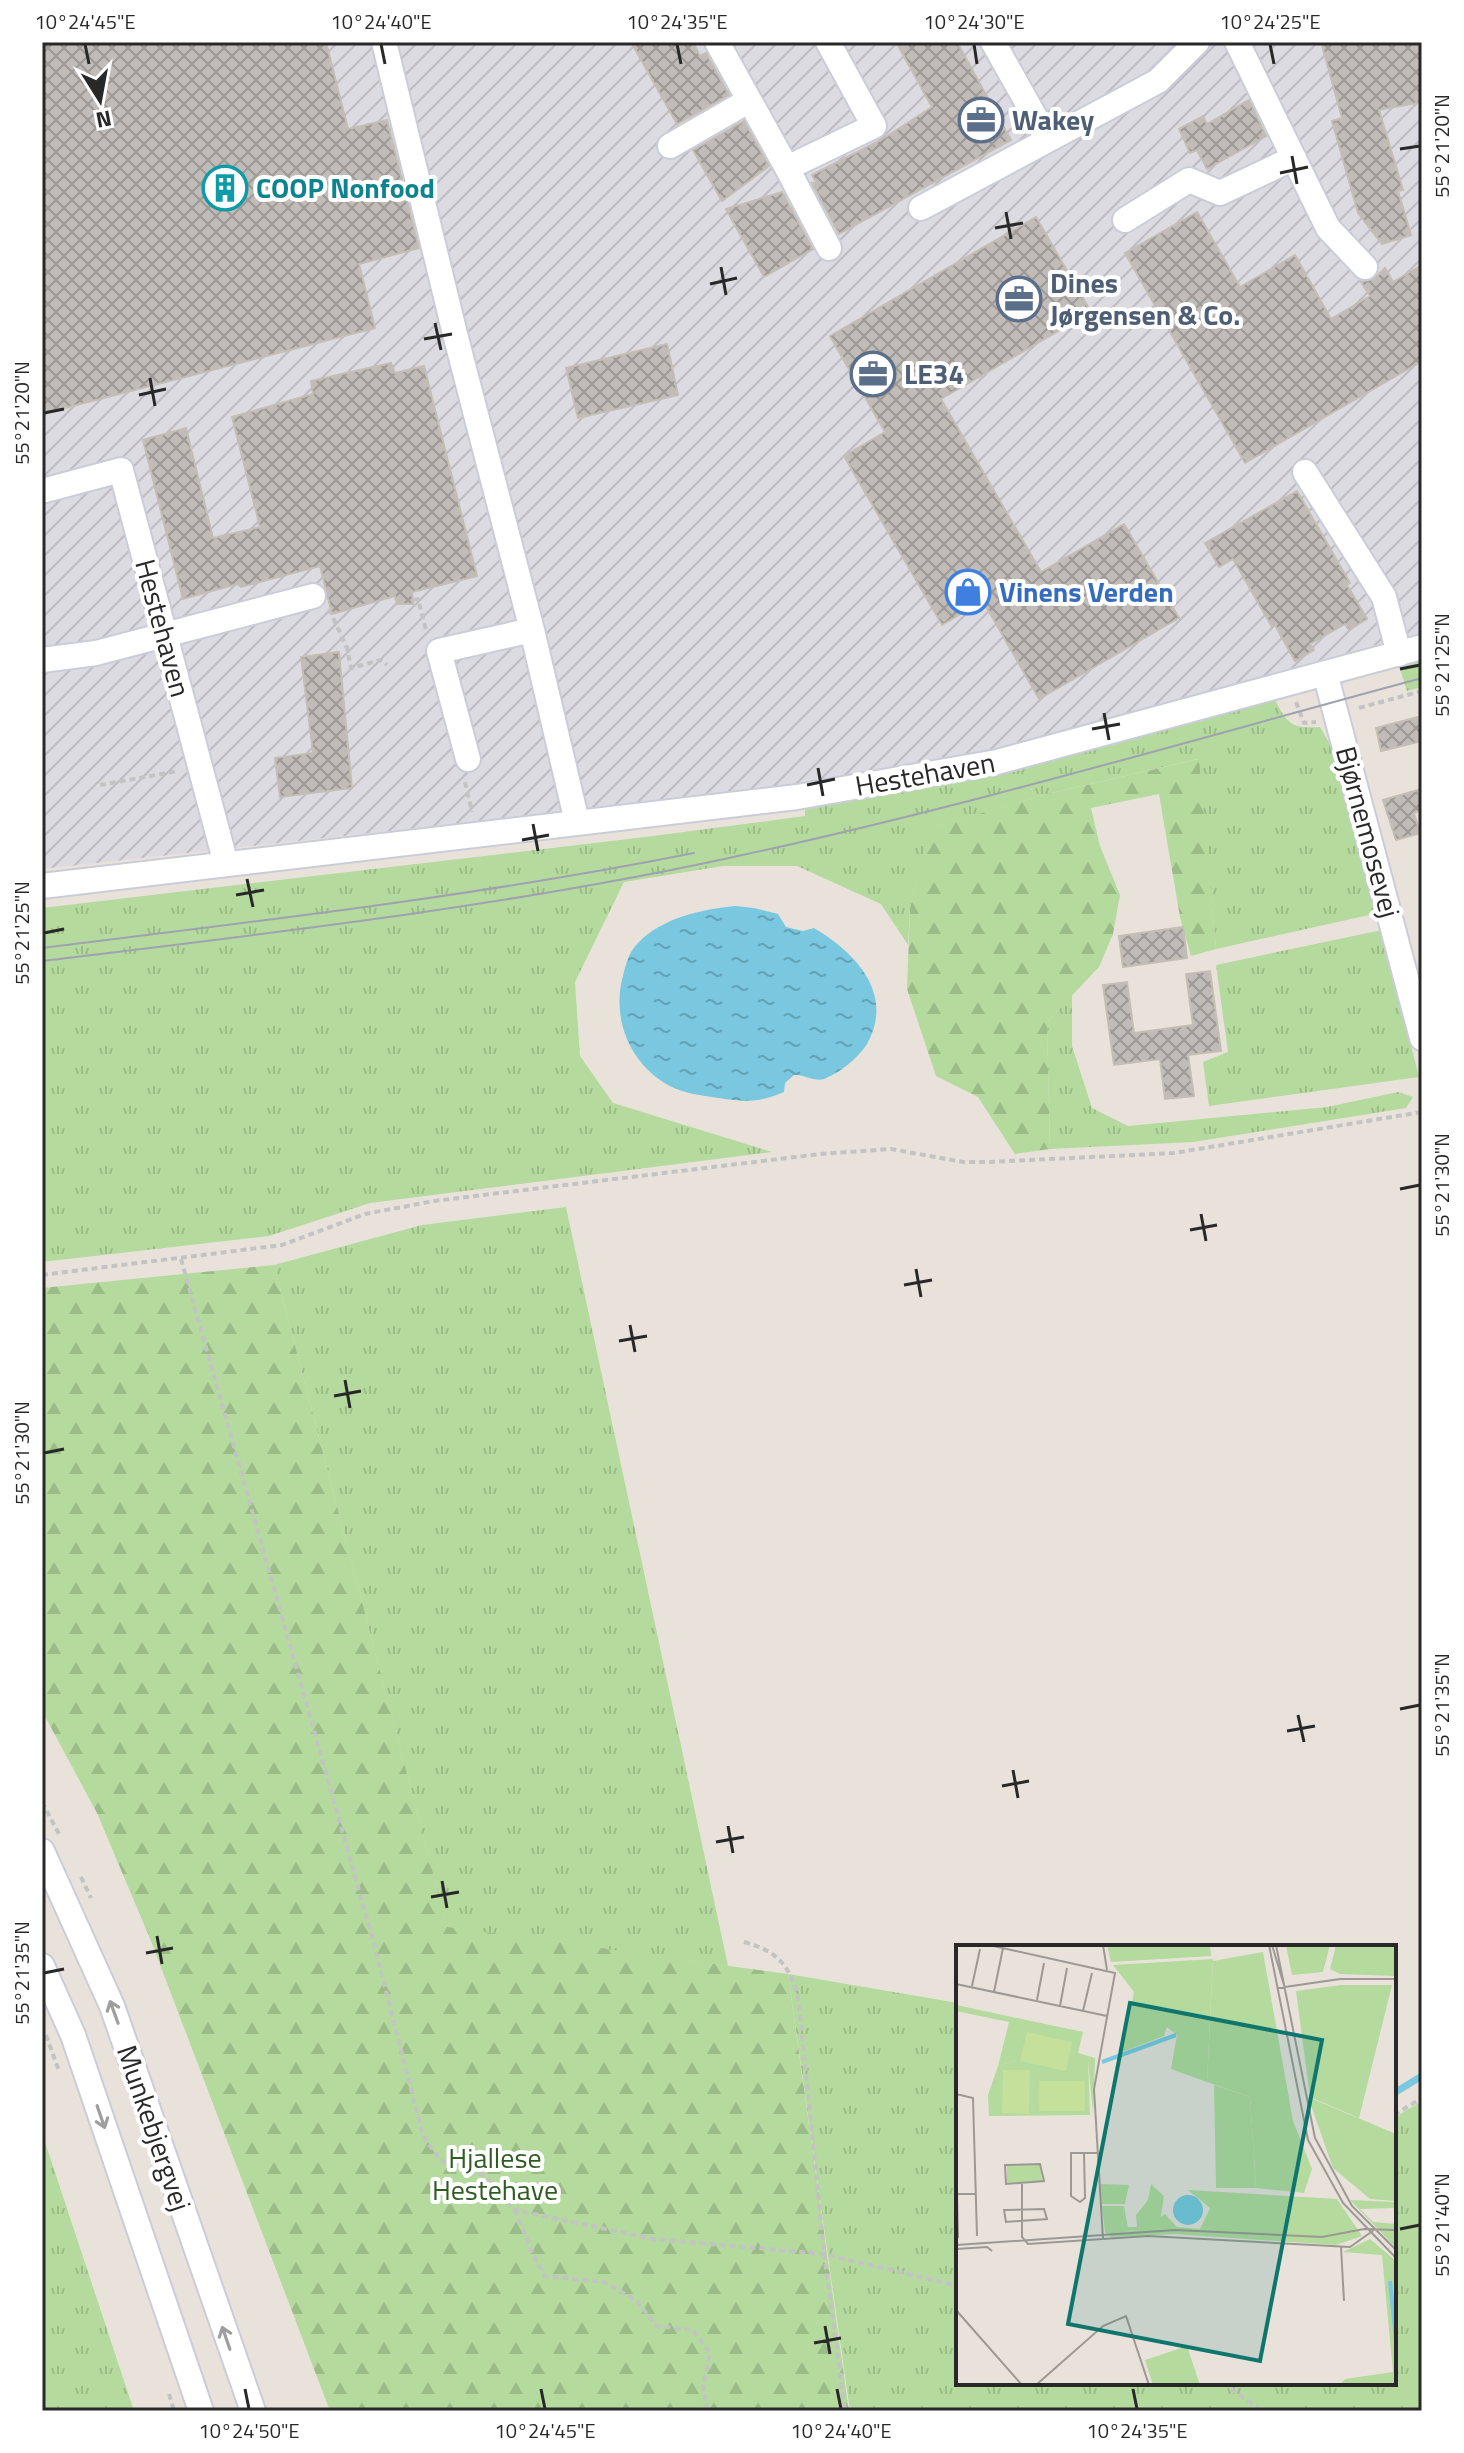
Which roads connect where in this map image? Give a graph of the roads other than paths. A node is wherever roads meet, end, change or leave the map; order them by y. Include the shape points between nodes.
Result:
1 (384, 42) edge
2 (717, 42) edge
3 (828, 42) edge
4 (993, 42) edge
5 (1197, 42) edge
6 (1237, 42) edge
7 (748, 101) junction
8 (1048, 140) junction
9 (670, 146) dead end
10 (1294, 158) junction
11 (787, 168) junction
12 (921, 208) dead end
13 (1125, 220) dead end
14 (829, 248) dead end
15 (1365, 267) dead end
16 (1305, 472) dead end
17 (42, 491) edge
18 (313, 596) road end
19 (532, 630) junction
20 (165, 635) junction
21 (1410, 650) edge
22 (43, 654) edge
23 (1325, 673) junction
24 (468, 759) dead end
25 (577, 822) junction
26 (226, 864) junction
27 (42, 886) edge
28 (1422, 1038) edge
29 (42, 1851) edge
30 (42, 1966) edge
31 (201, 2411) edge
32 (253, 2411) edge

1 - 19 street
2 - 7 street
3 - 11 street via 874,126
4 - 8 street
5 - 8 street via 1158,81
6 - 10 street
7 - 9 street
7 - 11 street
8 - 12 street
10 - 13 street via 1220,193 1189,180
10 - 15 street via 1328,228
11 - 14 street
16 - 21 street via 1384,597
17 - 20 street, Hestehaven via 121,470
18 - 20 street
19 - 24 street via 439,651
19 - 25 street
20 - 22 street via 96,653
20 - 26 street, Hestehaven
21 - 23 street, Hestehaven
23 - 25 street, Hestehaven via 997,762 797,797
23 - 28 street, Bjørnemosevej
25 - 26 street, Hestehaven
26 - 27 street, Hestehaven
32 -> 29 street, Munkebjergvej via 112,2006
30 -> 31 street, Munkebjergvej via 73,2035

